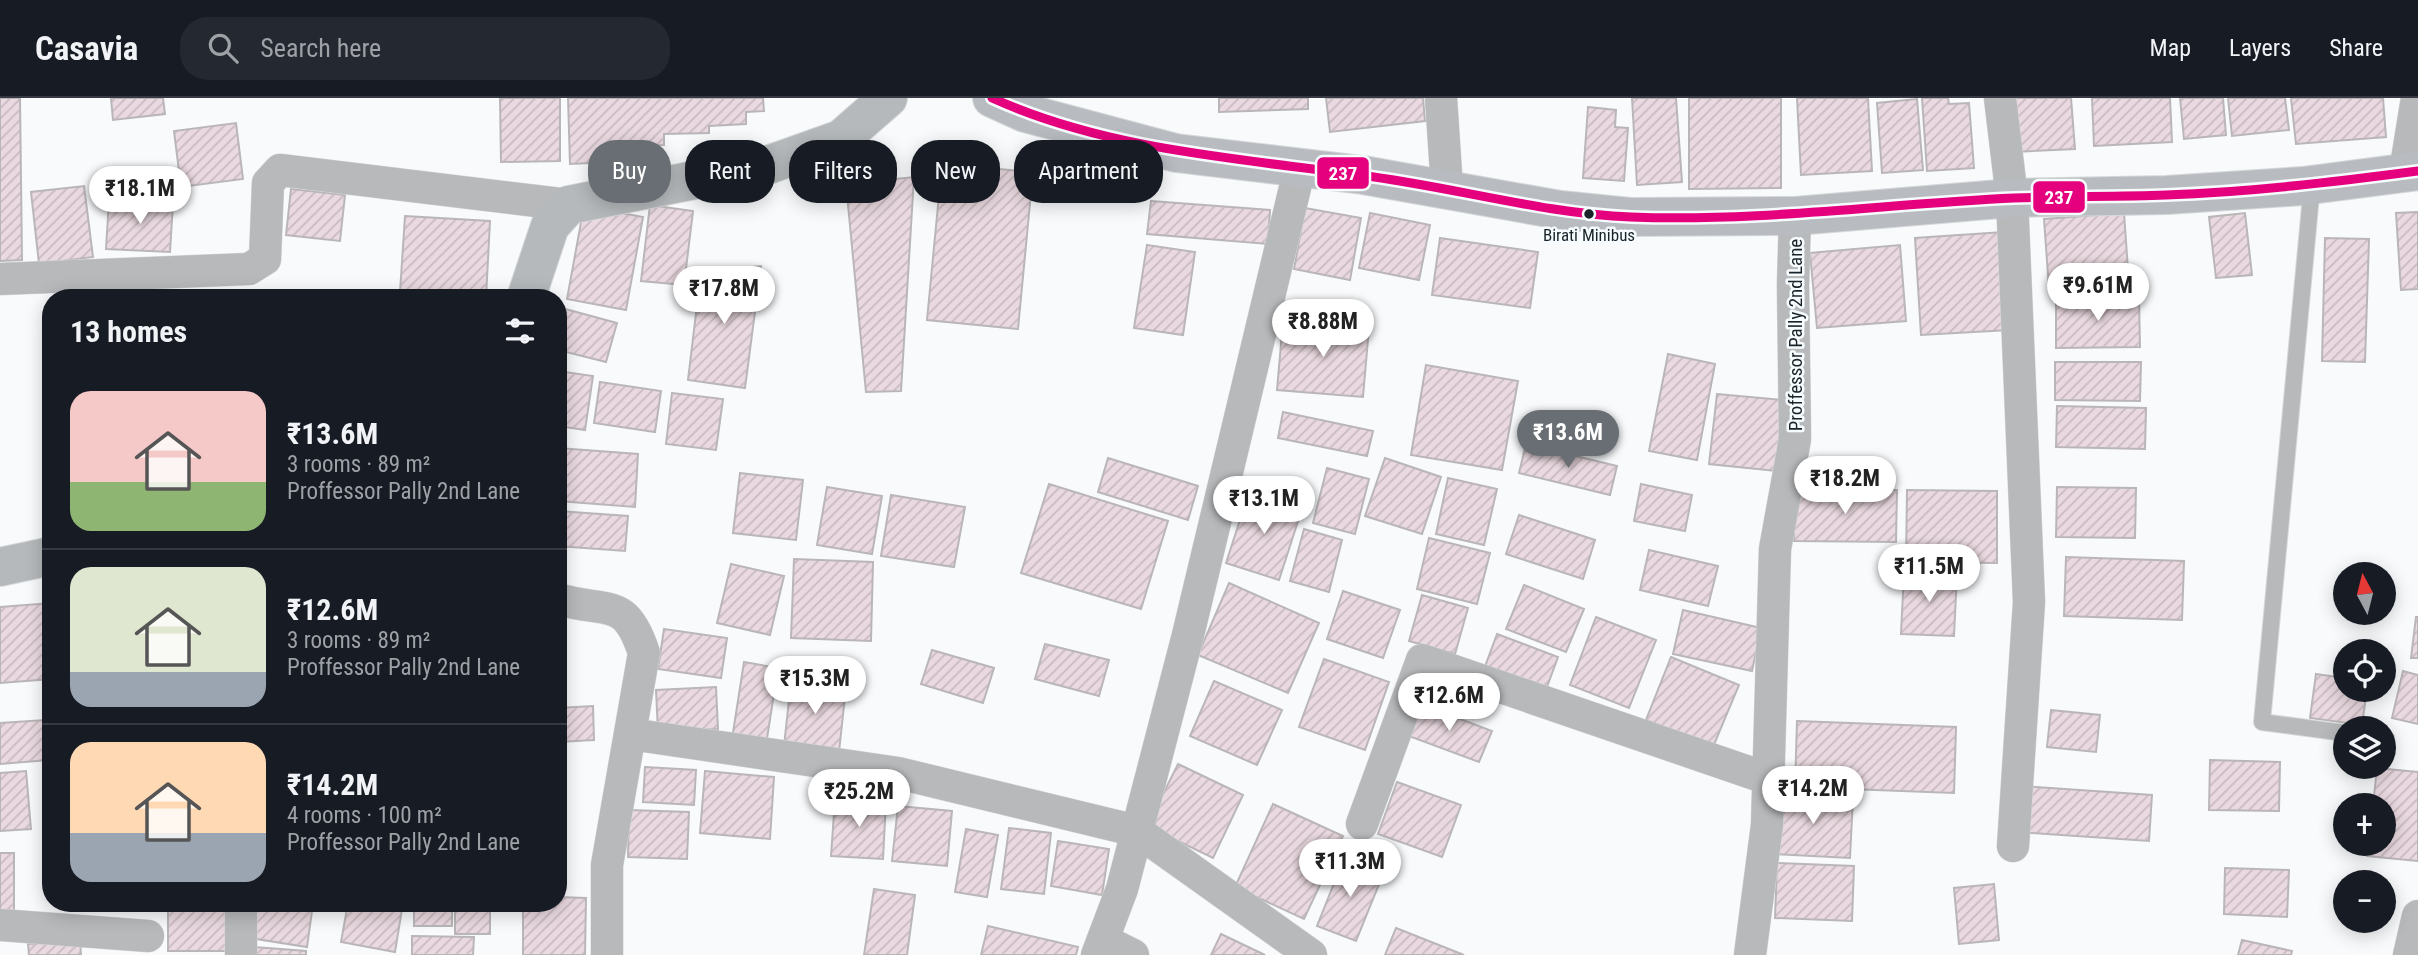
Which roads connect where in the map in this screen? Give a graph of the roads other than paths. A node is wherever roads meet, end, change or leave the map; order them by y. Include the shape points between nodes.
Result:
1 (888, 98) edge
2 (992, 98) edge
3 (1441, 98) edge
4 (2000, 98) edge
5 (2417, 98) edge
6 (1300, 167) junction
7 (2412, 171) edge
8 (2312, 185) junction
9 (1447, 188) junction
10 (2012, 198) junction
11 (569, 205) junction
12 (1796, 216) junction
13 (0, 279) edge
14 (529, 289) edge
15 (42, 558) edge
16 (0, 567) edge
17 (567, 601) edge
18 (2333, 731) edge
19 (630, 734) junction
20 (1769, 779) junction
21 (1362, 824) dead end
22 (1137, 831) junction
23 (2013, 846) dead end
24 (242, 912) edge
25 (2418, 916) edge
26 (0, 925) edge
27 (148, 936) dead end
28 (1100, 948) edge
29 (241, 955) edge
30 (607, 955) edge
31 (1133, 955) edge
32 (1311, 955) edge
33 (1750, 955) edge
34 (2409, 955) edge

1 - 11 street via 841,139 765,166
2 - 6 main road via 1035,116 1176,153
3 - 9 street
4 - 10 street
5 - 7 street
6 - 9 main road
6 - 22 street
7 - 8 main road
8 - 10 main road via 2167,195
8 - 18 lane via 2262,722
9 - 12 main road via 1560,210 1630,217
10 - 12 main road
10 - 23 street via 2029,601
11 - 13 street via 280,170 268,183 265,259 249,269
11 - 14 street via 550,226
12 - 20 street, Proffessor Pally 2nd Lane via 1795,439 1774,550
15 - 16 street
17 - 19 street via 620,612 635,626 644,653
19 - 22 street via 898,774
19 - 30 street via 607,865
20 - 21 street via 1422,660
20 - 33 street, Proffessor Pally 2nd Lane
22 - 28 street
22 - 32 street
24 - 29 street
25 - 34 street
26 - 27 street
28 - 31 street

